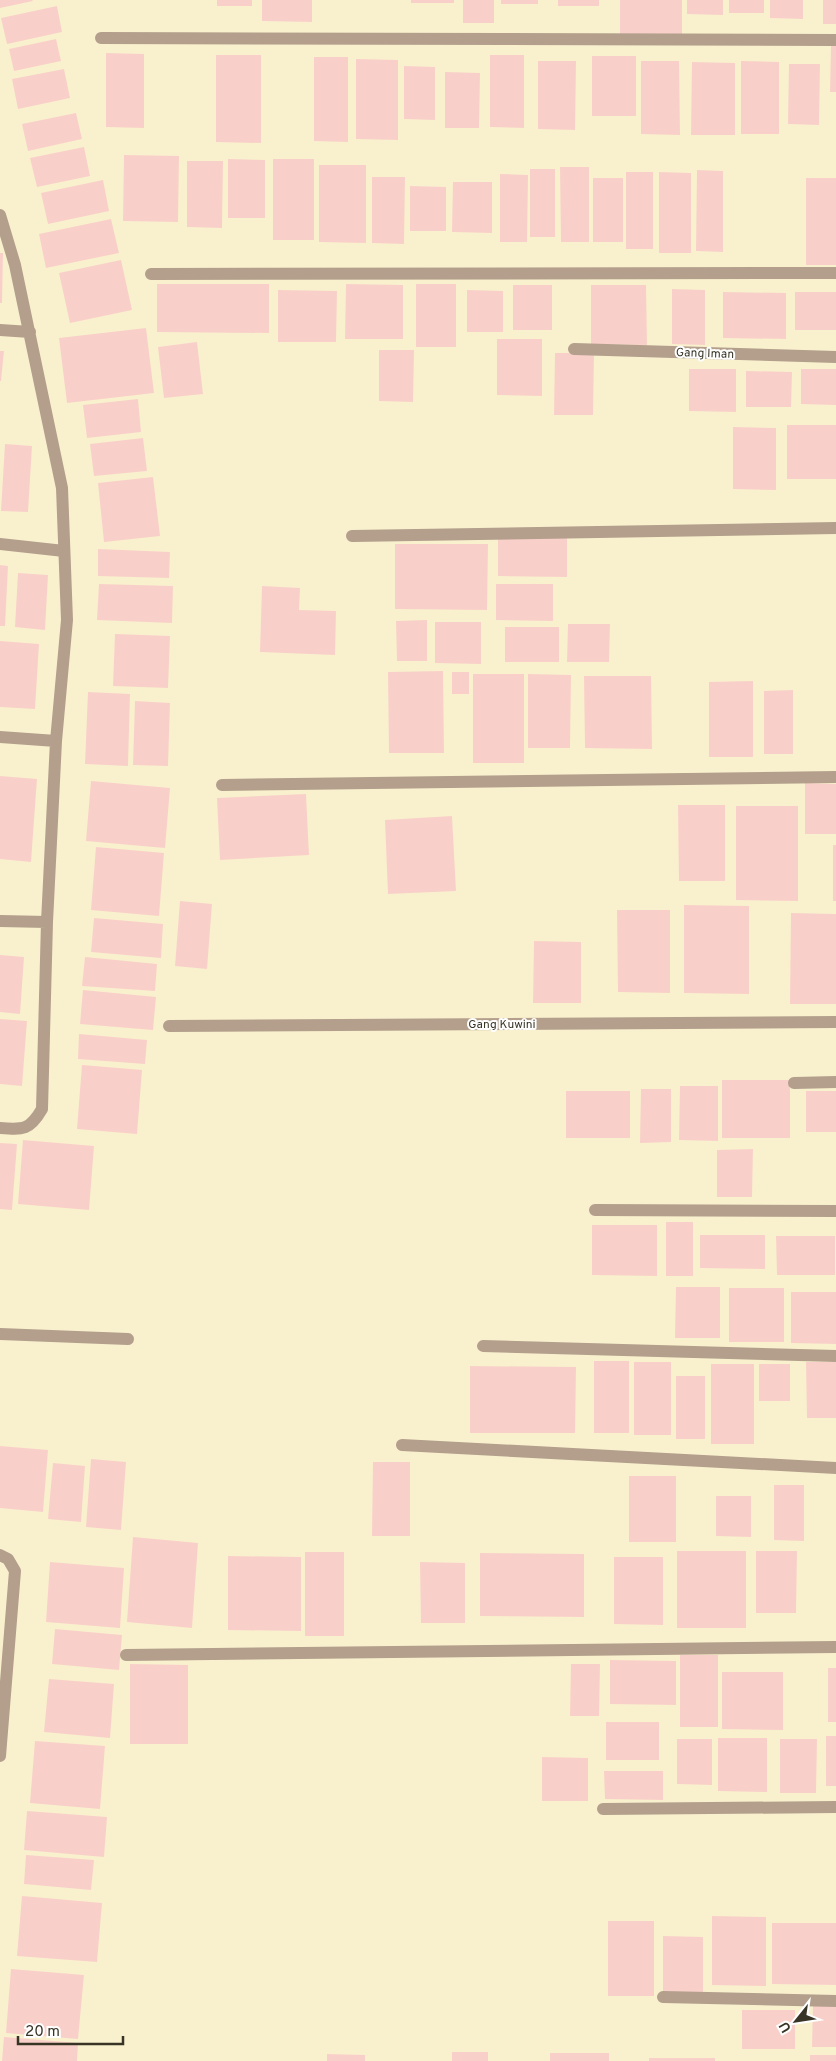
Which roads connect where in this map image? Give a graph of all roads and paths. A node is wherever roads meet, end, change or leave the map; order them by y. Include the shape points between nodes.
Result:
1 (101, 38) dead end
2 (836, 40) edge
3 (0, 215) edge
4 (836, 273) edge
5 (151, 274) dead end
6 (0, 330) edge
7 (30, 332) junction
8 (574, 349) dead end
9 (836, 357) edge
10 (836, 528) edge
11 (352, 536) dead end
12 (0, 544) edge
13 (64, 551) junction
14 (0, 737) edge
15 (56, 741) junction
16 (836, 777) edge
17 (222, 785) dead end
18 (0, 920) edge
19 (47, 922) junction
20 (836, 1022) edge
21 (169, 1026) dead end
22 (836, 1082) edge
23 (794, 1083) dead end
24 (0, 1128) edge
25 (595, 1210) dead end
26 (836, 1211) edge
27 (0, 1334) edge
28 (128, 1339) dead end
29 (482, 1346) dead end
30 (836, 1356) edge
31 (402, 1445) dead end
32 (836, 1468) edge
33 (0, 1556) edge
34 (836, 1647) edge
35 (126, 1655) dead end
36 (1, 1738) edge
37 (0, 1756) edge
38 (836, 1807) edge
39 (603, 1809) dead end
40 (664, 1997) dead end
41 (836, 2002) edge

1 - 2 street
3 - 7 street
4 - 5 street
6 - 7 street
7 - 13 street via 62,488
8 - 9 street, Gang Iman
10 - 11 street
12 - 13 street
13 - 15 street via 66,620
14 - 15 street
15 - 19 street
16 - 17 street
18 - 19 street
19 - 24 street via 42,1109 35,1122 21,1130
20 - 21 street, Gang Kuwini
22 - 23 street
25 - 26 street
27 - 28 street
29 - 30 street
31 - 32 street
33 - 36 street via 8,1559 15,1571
34 - 35 street
36 - 37 street
38 - 39 street
40 - 41 street

